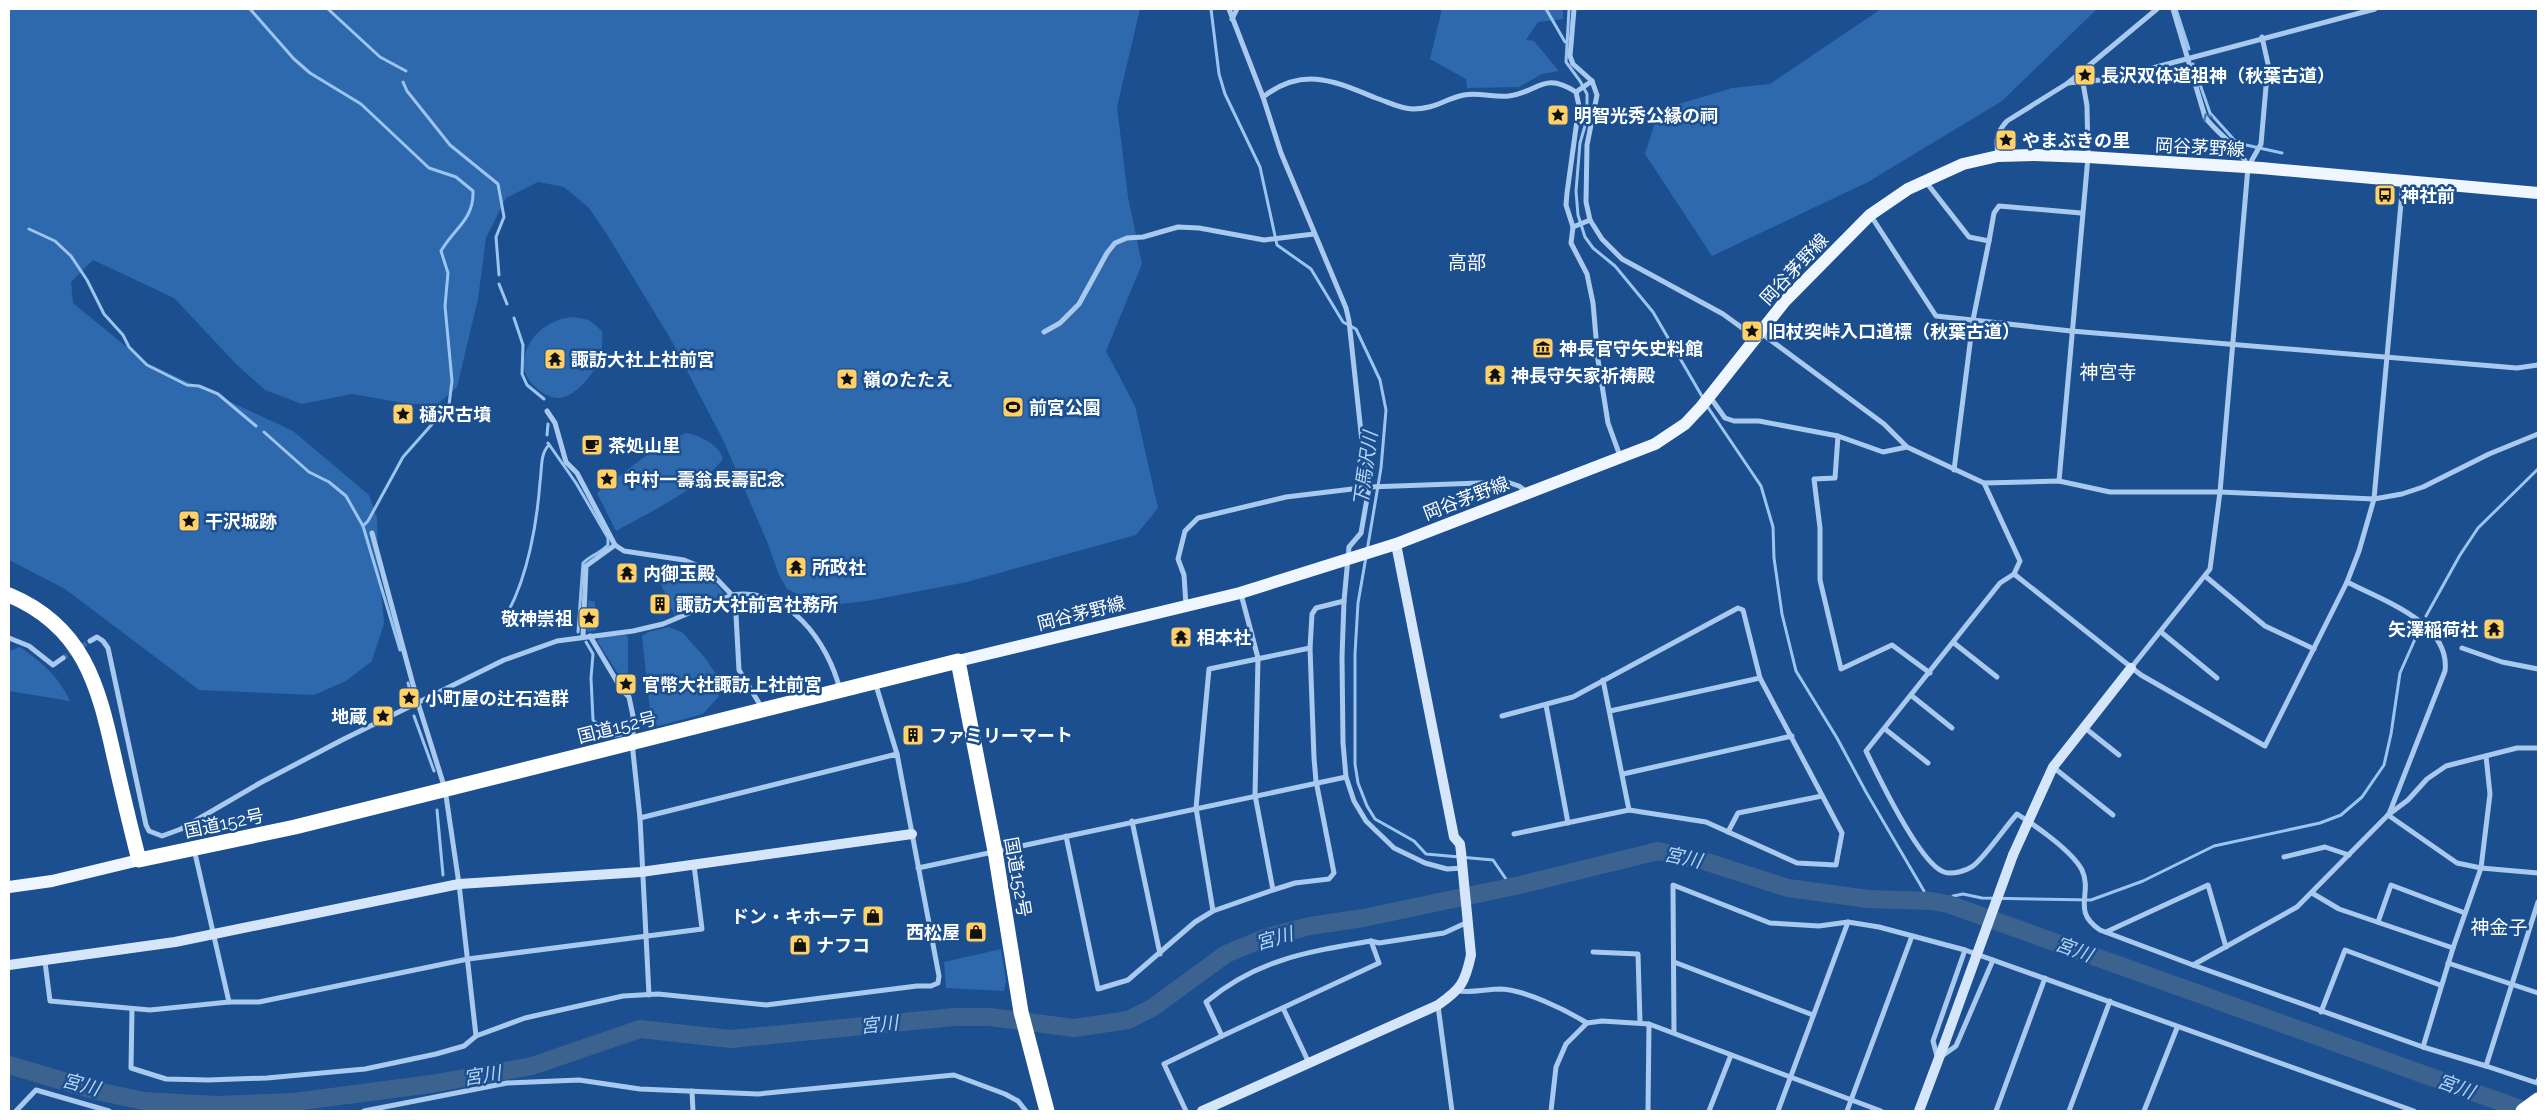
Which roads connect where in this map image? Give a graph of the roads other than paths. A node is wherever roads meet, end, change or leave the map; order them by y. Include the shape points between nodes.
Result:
1 (1229, 9) edge
2 (1237, 9) edge
3 (1574, 9) edge
4 (2157, 9) edge
5 (2173, 9) edge
6 (2375, 9) edge
7 (1232, 20) junction
8 (2262, 37) junction
9 (2186, 58) junction
10 (1590, 82) junction
11 (2068, 83) junction
12 (2084, 83) junction
13 (1578, 91) junction
14 (1263, 97) junction
15 (1998, 156) junction
16 (2088, 157) junction
17 (2248, 167) junction
18 (1925, 180) junction
19 (2403, 181) junction
20 (2538, 193) edge
21 (2081, 214) junction
22 (1870, 215) junction
23 (1590, 220) junction
24 (1575, 226) junction
25 (1314, 234) junction
26 (1989, 241) junction
27 (1973, 320) junction
28 (2071, 331) junction
29 (1044, 332) dead end
30 (1758, 336) junction
31 (2232, 343) junction
32 (2387, 357) junction
33 (2538, 365) edge
34 (1707, 402) junction
35 (547, 411) dead end
36 (2538, 434) edge
37 (1838, 436) junction
38 (1907, 447) junction
39 (1621, 458) junction
40 (1954, 470) junction
41 (2059, 480) junction
42 (1984, 483) junction
43 (1371, 487) junction
44 (2220, 492) junction
45 (1528, 493) junction
46 (2374, 499) junction
47 (372, 533) dead end
48 (1396, 544) junction
49 (615, 545) junction
50 (1348, 559) junction
51 (2014, 574) junction
52 (2205, 576) junction
53 (2347, 582) junction
54 (1240, 593) junction
55 (9, 595) edge
56 (732, 595) junction
57 (1344, 601) junction
58 (1186, 606) junction
59 (2161, 632) junction
60 (590, 636) junction
61 (582, 637) junction
62 (9, 638) edge
63 (90, 641) dead end
64 (1954, 643) junction
65 (1310, 648) junction
66 (2462, 648) dead end
67 (2314, 649) junction
68 (63, 658) tunnel mouth
69 (1258, 658) junction
70 (958, 661) junction
71 (2131, 668) junction
72 (2538, 669) edge
73 (1930, 673) junction
74 (1760, 678) junction
75 (1997, 678) dead end
76 (2217, 678) dead end
77 (1603, 680) junction
78 (875, 682) junction
79 (840, 690) junction
80 (1912, 696) junction
81 (418, 703) junction
82 (1546, 705) junction
83 (760, 709) junction
84 (1610, 710) junction
85 (1502, 716) dead end
86 (1952, 728) dead end
87 (2085, 728) junction
88 (1885, 729) junction
89 (1792, 736) junction
90 (634, 743) junction
91 (2538, 748) edge
92 (897, 754) junction
93 (2119, 755) dead end
94 (2486, 756) junction
95 (1928, 763) dead end
96 (2053, 767) junction
97 (1622, 774) junction
98 (1346, 777) junction
99 (1316, 781) junction
100 (445, 789) junction
101 (1255, 795) junction
102 (1822, 796) junction
103 (1196, 808) junction
104 (1629, 810) junction
105 (2113, 815) dead end
106 (2388, 815) junction
107 (640, 818) junction
108 (2027, 820) junction
109 (1132, 821) junction
110 (1568, 823) junction
111 (1728, 832) junction
112 (912, 834) junction
113 (1514, 834) dead end
114 (1066, 836) junction
115 (194, 848) junction
116 (995, 851) junction
117 (2350, 855) junction
118 (2284, 857) dead end
119 (139, 860) junction
120 (694, 865) junction
121 (918, 868) junction
122 (1463, 868) junction
123 (2481, 868) junction
124 (641, 872) junction
125 (2538, 873) edge
126 (459, 884) junction
127 (9, 887) edge
128 (1273, 890) junction
129 (2312, 893) junction
130 (2538, 902) edge
131 (1213, 911) junction
132 (2466, 913) junction
133 (1468, 918) junction
134 (1848, 922) junction
135 (2378, 922) junction
136 (2106, 932) junction
137 (215, 933) junction
138 (645, 936) junction
139 (1912, 936) junction
140 (1371, 942) junction
141 (2226, 947) junction
142 (2453, 948) junction
143 (1965, 950) junction
144 (1593, 952) dead end
145 (1160, 954) junction
146 (468, 958) junction
147 (1993, 960) junction
148 (45, 962) junction
149 (1674, 962) junction
150 (2448, 963) junction
151 (9, 965) edge
152 (2193, 965) junction
153 (2045, 978) junction
154 (2440, 985) junction
155 (2513, 985) junction
156 (1458, 990) junction
157 (2538, 993) edge
158 (649, 995) junction
159 (2110, 1001) junction
160 (229, 1002) junction
161 (1438, 1005) junction
162 (1283, 1008) junction
163 (132, 1009) junction
164 (2321, 1012) junction
165 (1813, 1015) junction
166 (1640, 1022) junction
167 (1587, 1023) junction
168 (1650, 1024) junction
169 (2177, 1028) junction
170 (1674, 1032) junction
171 (476, 1036) junction
172 (1222, 1036) junction
173 (2423, 1047) junction
174 (1730, 1055) junction
175 (1938, 1059) junction
176 (1309, 1064) junction
177 (2486, 1066) junction
178 (1789, 1078) junction
179 (2538, 1080) edge
180 (692, 1090) junction
181 (1851, 1100) junction
182 (2538, 1100) edge
183 (16, 1111) edge
184 (109, 1111) edge
185 (364, 1111) edge
186 (693, 1111) edge
187 (1026, 1111) edge
188 (1047, 1111) edge
189 (1186, 1111) edge
190 (1202, 1111) edge
191 (1452, 1111) edge
192 (1551, 1111) edge
193 (1648, 1111) edge
194 (1709, 1111) edge
195 (1778, 1111) edge
196 (1847, 1111) edge
197 (1881, 1111) edge
198 (1919, 1111) edge
199 (1996, 1111) edge
200 (2069, 1111) edge
201 (2144, 1111) edge
202 (2414, 1111) edge
203 (2523, 1111) edge

1 - 7 street
2 - 7 street
3 - 10 street via 1570,56
4 - 11 street
5 - 9 street
6 - 8 street
7 - 14 street
8 - 9 street
8 - 17 street via 2268,64 2261,144
9 - 12 street
17 -> 9 street via 2244,157 2205,117
10 - 13 street
10 - 23 street via 1597,95 1587,145 1586,202
11 - 12 street
11 - 15 street via 2007,121 1996,139
12 - 16 street
13 - 14 street via 1550,82 1507,96 1462,95 1439,105 1410,109 1311,77 1276,86
13 - 24 street via 1579,106 1566,194 1566,205
14 - 25 street via 1281,153
15 - 16 main road, 岡谷茅野線
15 - 18 main road, 岡谷茅野線 via 1963,164
16 - 17 main road, 岡谷茅野線
16 - 21 street
17 - 19 main road, 岡谷茅野線
17 - 31 street
18 - 22 main road, 岡谷茅野線
18 - 26 street via 1969,237
19 - 20 main road, 岡谷茅野線
19 - 32 street
21 - 26 street via 1999,206 1994,213
21 - 28 street
22 - 27 street via 1936,316
22 - 30 main road, 岡谷茅野線 via 1786,301
23 - 24 street
23 - 30 street via 1602,239 1622,259
24 - 39 street via 1571,243 1586,274 1593,303 1608,423
25 - 29 street via 1264,240 1178,227 1127,238 1115,243 1106,253 1079,304
25 - 43 street via 1349,321 1363,451
26 - 27 street
27 - 28 street
27 - 40 street
28 - 31 street
28 - 41 street
30 - 34 main road, 岡谷茅野線
30 - 38 street via 1884,424
31 - 32 street
31 - 44 street
32 - 33 street via 2517,368
32 - 46 street
34 - 37 street via 1725,418 1734,421 1759,421
34 - 39 main road, 岡谷茅野線 via 1685,424 1664,438
35 - 49 street via 555,423 566,462 578,474
36 - 46 street via 2423,487
37 - 38 street via 1883,452
37 - 73 street via 1835,478 1814,479 1820,528 1820,580 1841,669 1892,645
38 - 40 street
39 - 45 main road, 岡谷茅野線
40 - 42 street
41 - 42 street
41 - 44 street via 2110,492
42 - 51 street via 2020,561
43 - 45 street via 1507,482
43 - 50 street via 1361,533 1349,547
43 - 58 street via 1286,497 1198,518 1185,532 1178,559 1184,574
44 - 46 street
44 - 52 street via 2212,558
45 - 48 main road, 岡谷茅野線
46 - 53 street
47 - 81 street
48 - 50 main road, 岡谷茅野線
48 - 122 street via 1454,837 1460,844
49 - 56 street via 624,551 684,560 701,567
49 - 61 street via 586,566
50 - 54 main road, 岡谷茅野線
50 - 57 street
51 - 64 street via 2000,583
51 - 71 street
52 - 59 street
52 - 67 street via 2265,626
53 - 67 street
53 - 106 street via 2416,617 2439,639 2446,660 2445,671
54 - 58 main road, 岡谷茅野線
54 - 69 street
55 - 119 highway via 29,604 65,632 89,669 105,715
56 - 60 street via 663,624
56 - 79 street via 743,593 777,601 805,622 832,666
56 - 83 street via 738,670 759,702
57 - 65 street via 1316,608 1312,614
57 - 98 street via 1342,686
58 - 70 main road, 岡谷茅野線
59 - 71 street
59 - 76 street
60 - 61 street
60 - 90 street via 629,697
61 - 81 street via 557,640 504,660
62 - 68 street via 29,646 54,665
63 - 81 street via 97,637 108,648 146,825 155,835 162,836 180,829 260,783
64 - 73 street
64 - 75 street
65 - 69 street
65 - 99 street
66 - 72 street via 2502,662
67 - 71 street via 2266,746
69 - 101 street
69 - 103 street via 1209,669
70 - 78 highway, 国道152号
70 - 116 highway, 国道152号
71 - 87 street
73 - 80 street
74 - 77 street via 1743,610 1738,608
74 - 84 street
74 - 89 street
77 - 82 street via 1573,697
77 - 84 street
78 - 79 highway, 国道152号
78 - 92 street
79 - 83 highway, 国道152号
80 - 86 street
80 - 88 street
81 - 100 street
82 - 85 street
82 - 110 street
83 - 90 highway, 国道152号
84 - 97 street
87 - 93 street
87 - 96 street
88 - 95 street
88 - 108 street via 1866,751 1887,795 1932,865 1944,872 1974,866 2018,814
89 - 97 street
89 - 102 street
90 - 100 highway, 国道152号
90 - 107 street
91 - 94 street via 2517,748
92 - 107 street
92 - 112 street
94 - 106 street via 2446,766
94 - 123 street via 2490,794
96 - 105 street
96 - 108 street
97 - 104 street
98 - 99 street
98 - 122 street via 1354,802 1366,821 1394,848 1425,863 1447,869
99 - 101 street
99 - 128 street via 1334,873 1329,879
100 - 115 highway, 国道152号 via 295,827
100 - 126 street
101 - 103 street
101 - 128 street
102 - 111 street via 1738,813
102 - 111 street via 1842,833 1836,865 1797,863
103 - 109 street
103 - 131 street
104 - 110 street
104 - 111 street via 1706,822
106 - 117 street
106 - 123 street via 2457,863
107 - 124 street
108 - 136 street via 2076,860 2083,872 2087,921
108 - 175 street, bridge
109 - 114 street
109 - 145 street
110 - 113 street
112 - 120 street
112 - 121 street
114 - 116 street
114 - 145 street via 1098,989 1128,980
115 - 119 highway, 国道152号
115 - 137 street
116 - 121 street
116 - 188 highway, 国道152号 via 1021,1012
117 - 118 street via 2326,847
117 - 129 street
119 - 127 main road via 52,881
120 - 124 street
120 - 138 street via 702,929
121 - 158 street via 938,983 766,1005
122 - 133 street
123 - 125 street
123 - 132 street
124 - 126 street
124 - 138 street
126 - 137 street
126 - 146 street
128 - 131 street
129 - 135 street via 2339,909
129 - 141 street via 2297,907
130 - 155 street
131 - 145 street via 1195,922
132 - 135 street via 2391,885
132 - 142 street
133 - 140 street via 1444,933
133 - 156 street via 1471,955
134 - 139 street
134 - 149 street via 1819,926 1770,923 1673,886
134 - 165 street
135 - 142 street
136 - 141 street via 2208,885
136 - 152 street
137 - 148 street
137 - 160 street
138 - 146 street
138 - 158 street
139 - 143 street
139 - 181 street
140 - 162 street via 1379,962
140 - 172 street via 1295,956 1228,983 1206,1002
141 - 152 street
142 - 150 street
143 - 147 street
143 - 175 street via 1933,1041
144 - 166 street via 1638,954
146 - 160 street via 259,1002
146 - 171 street
147 - 153 street
147 - 175 street via 1956,1046
148 - 151 street
148 - 163 street via 50,1002
149 - 165 street
149 - 170 street
150 - 154 street
150 - 155 street
152 - 164 street
153 - 159 street
153 - 199 street
154 - 164 street via 2345,950
154 - 173 street
155 - 157 street
155 - 177 street
156 - 161 street
156 - 167 street via 1474,993 1506,990 1548,1004
158 - 171 street via 623,996 525,1018
159 - 169 street
159 - 200 street
160 - 163 street
161 - 176 street
161 - 191 street
162 - 172 street
162 - 176 street
163 - 171 street via 130,1068 166,1079 266,1078 365,1069 464,1046
164 - 173 street
165 - 178 street
166 - 167 street
166 - 168 street
167 - 192 street via 1566,1044 1556,1067
168 - 170 street
168 - 193 street
169 - 201 street
169 - 202 street
170 - 174 street
172 - 189 street via 1164,1064
173 - 177 street
174 - 178 street
174 - 194 street
175 - 198 street
176 - 190 street
177 - 179 street via 2537,1083
178 - 181 street
178 - 195 street
180 - 185 street via 640,1089 580,1080 507,1083
180 - 186 street
180 - 187 street via 758,1094 954,1075 1005,1094 1018,1101
181 - 196 street
181 - 197 street
182 - 203 highway
183 - 184 street via 36,1090

